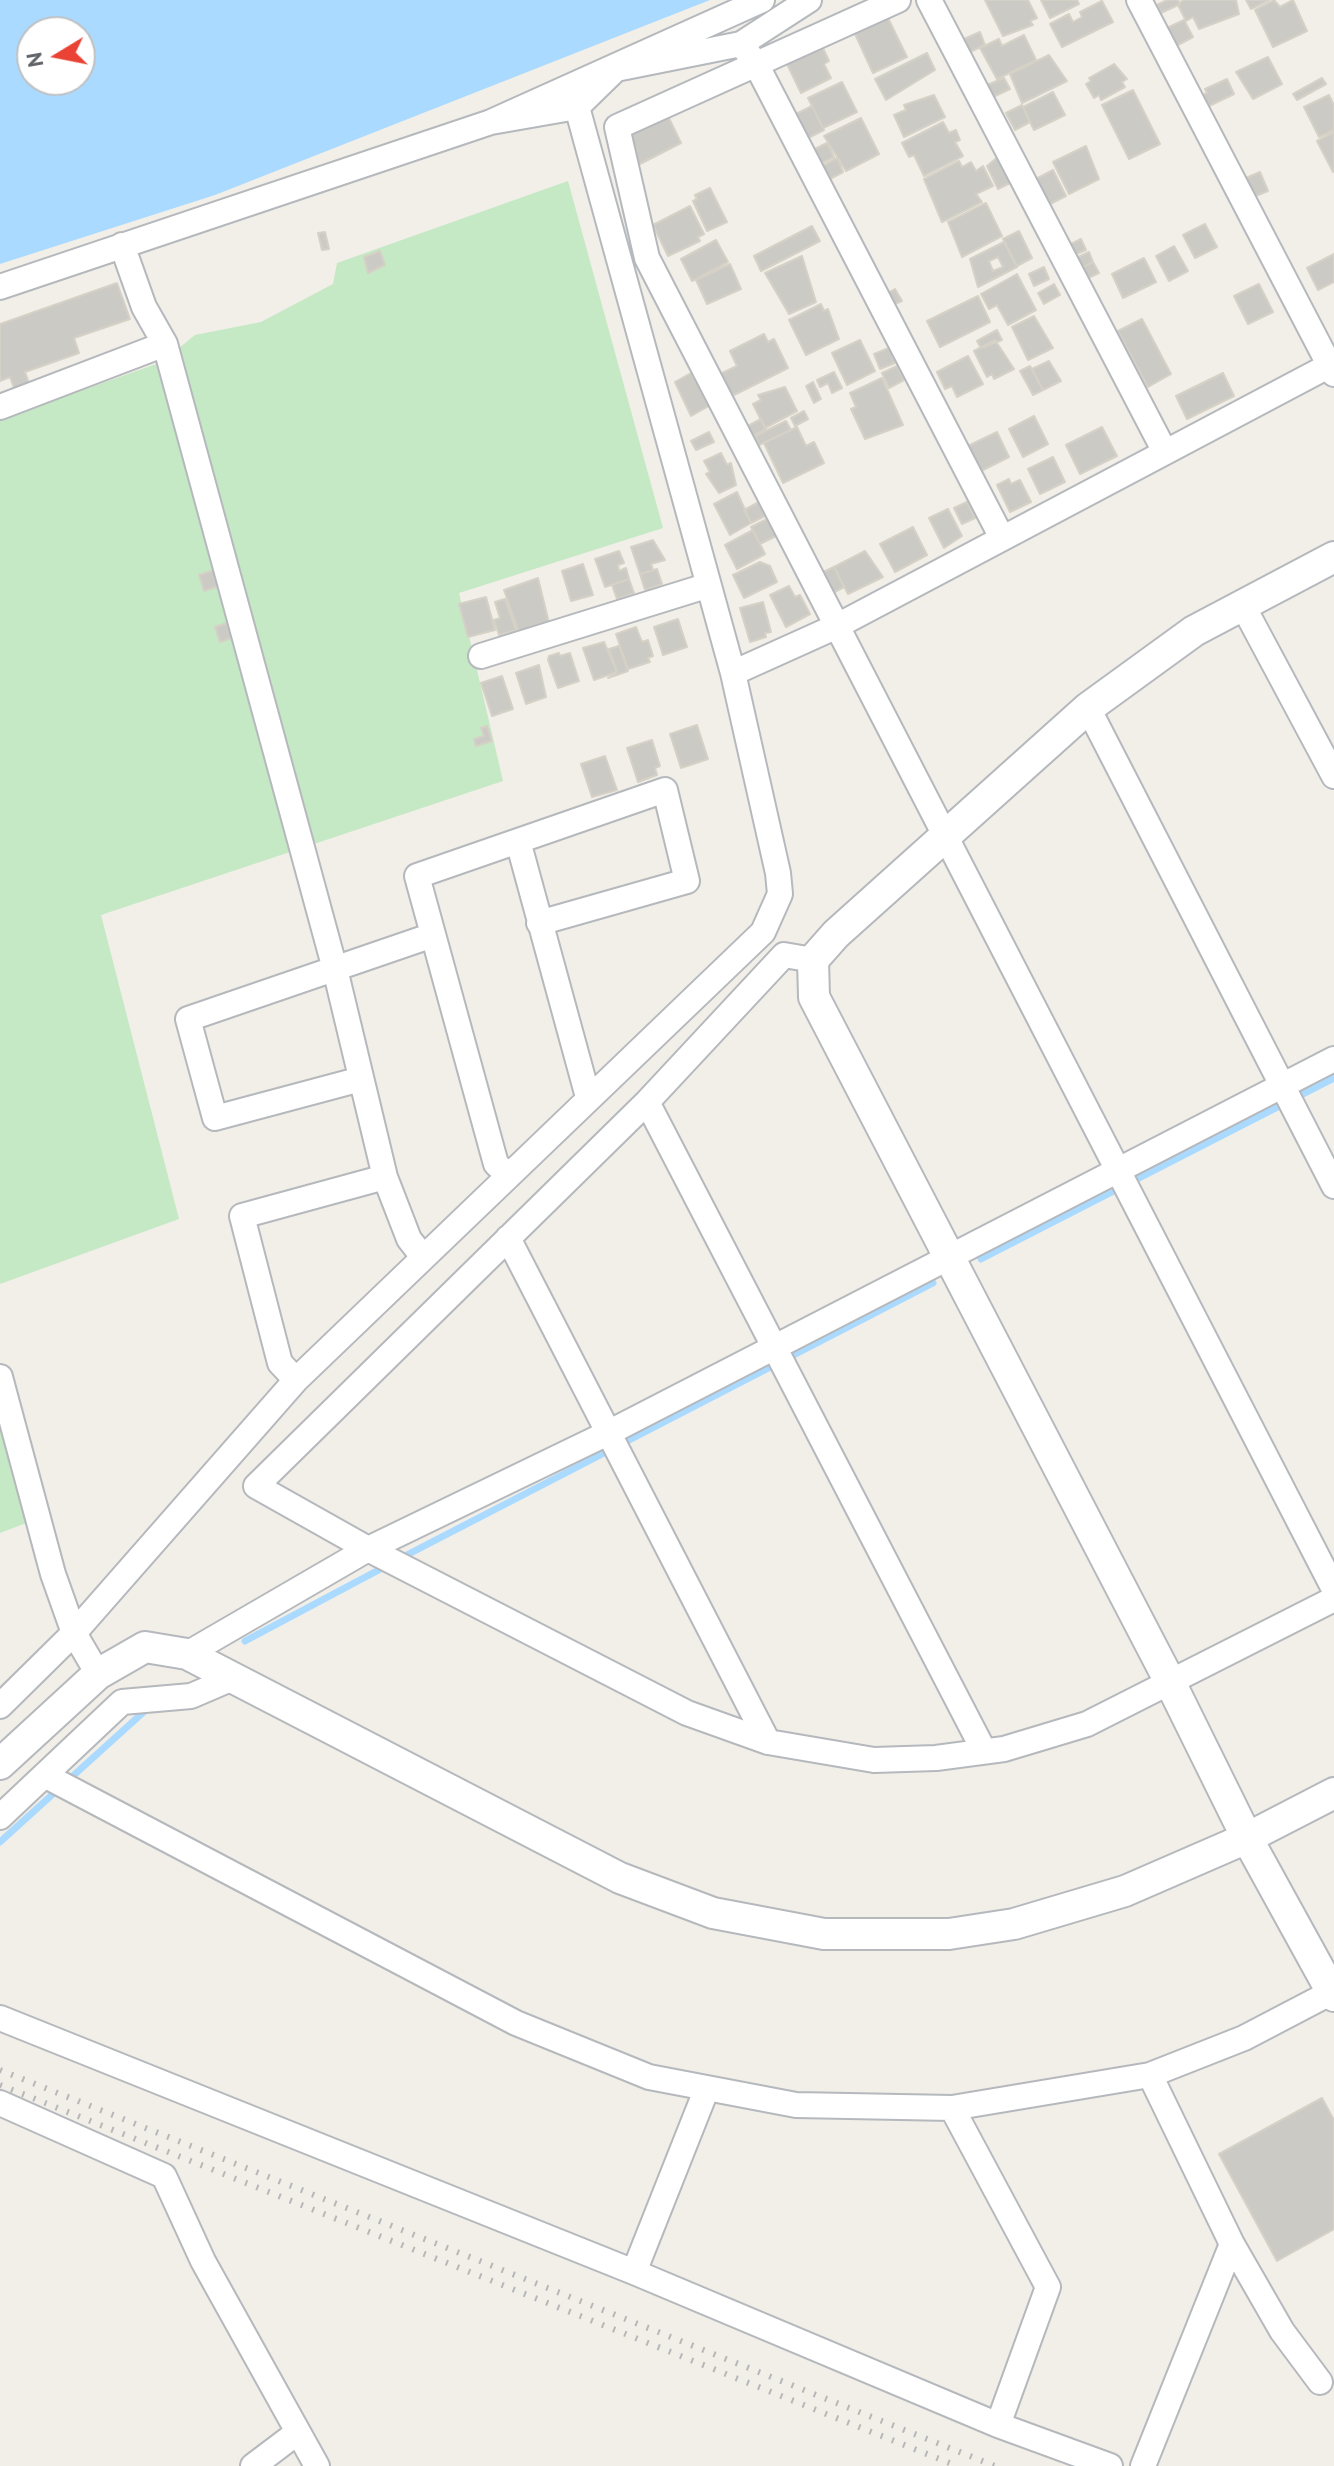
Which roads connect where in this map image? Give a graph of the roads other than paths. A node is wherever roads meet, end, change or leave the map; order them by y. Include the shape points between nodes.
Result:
1 (762, 0) edge
2 (809, 0) edge
3 (898, 0) edge
4 (929, 0) edge
5 (1139, 0) edge
6 (748, 53) junction
7 (615, 67) junction
8 (577, 107) junction
9 (491, 122) junction
10 (122, 245) junction
11 (0, 287) edge
12 (165, 344) junction
13 (1332, 368) edge
14 (0, 407) edge
15 (1165, 452) junction
16 (1001, 536) junction
17 (1334, 557) edge
18 (706, 586) junction
19 (1242, 604) junction
20 (835, 627) junction
21 (481, 656) dead end
22 (733, 673) junction
23 (1088, 708) junction
24 (1331, 760) edge
25 (946, 836) junction
26 (518, 841) junction
27 (539, 923) junction
28 (763, 932) junction
29 (433, 935) junction
30 (799, 958) junction
31 (335, 969) junction
32 (1334, 1059) edge
33 (361, 1079) junction
34 (1287, 1095) junction
35 (588, 1097) junction
36 (647, 1102) junction
37 (508, 1175) junction
38 (385, 1177) junction
39 (1123, 1180) junction
40 (1334, 1186) edge
41 (508, 1238) junction
42 (423, 1257) junction
43 (948, 1258) junction
44 (781, 1355) junction
45 (0, 1377) edge
46 (296, 1380) junction
47 (614, 1440) junction
48 (385, 1558) junction
49 (1334, 1589) edge
50 (1334, 1599) edge
51 (74, 1633) junction
52 (187, 1654) junction
53 (98, 1674) junction
54 (233, 1678) junction
55 (1169, 1680) junction
56 (0, 1706) edge
57 (768, 1742) junction
58 (984, 1751) junction
59 (0, 1764) edge
60 (61, 1784) junction
61 (1334, 1793) edge
62 (0, 1817) edge
63 (1247, 1838) junction
64 (1333, 1993) edge
65 (0, 2018) edge
66 (1150, 2075) junction
67 (707, 2088) junction
68 (0, 2103) edge
69 (952, 2108) junction
70 (1232, 2244) junction
71 (634, 2272) junction
72 (1320, 2382) dead end
73 (998, 2425) junction
74 (298, 2432) junction
75 (253, 2466) edge
76 (317, 2466) edge
77 (1110, 2466) edge
78 (1143, 2466) edge

1 - 7 street
2 - 6 street
3 - 6 street
4 - 15 street
5 - 13 street
6 - 7 street
6 - 16 street
6 - 20 street via 617,127 647,258
7 - 8 street
7 - 9 street
8 - 9 street
8 - 18 street
9 - 10 street
10 - 11 street
10 - 12 street via 144,307
12 - 14 street
12 - 31 street
13 - 15 street
15 - 16 street
16 - 20 street
17 - 19 street
18 - 21 street
18 - 22 street
19 - 23 street via 1183,638
19 - 24 street
20 - 22 street
20 - 25 street
22 - 28 street via 778,873 780,894
23 - 25 street
23 - 34 street
25 - 30 street via 836,934
25 - 39 street
26 - 27 street
26 - 27 street via 665,790 687,881
26 - 29 street via 417,876
27 - 35 street
28 - 30 street
28 - 35 street
29 - 31 street
29 - 37 street via 496,1164
30 - 36 street
30 - 43 street
31 - 33 street
31 - 33 street via 188,1019 215,1118
32 - 34 street
33 - 38 street
34 - 39 street
34 - 40 street
35 - 37 street
36 - 41 street
36 - 44 street
37 - 42 street
38 - 42 street via 409,1239
38 - 46 street via 242,1216 280,1363
39 - 43 street
39 - 49 street
41 - 47 street
41 - 48 street via 256,1486
42 - 46 street
43 - 44 street
43 - 55 street
44 - 47 street
44 - 58 street
45 - 51 street
46 - 51 street
47 - 48 street
47 - 57 street
48 - 52 street
48 - 57 street via 687,1713
50 - 55 street
51 - 53 street
51 - 56 street
52 - 53 street via 145,1647
52 - 54 street
53 - 59 street
54 - 60 street via 191,1696 122,1702
54 - 63 street via 620,1878 713,1913 824,1934 949,1934 1014,1924 1125,1891
55 - 58 street via 1087,1724
55 - 63 street
57 - 58 street via 874,1760
60 - 62 street
60 - 67 street via 516,2023 649,2077
61 - 63 street
63 - 64 street
64 - 66 street via 1244,2038
65 - 71 street
66 - 69 street
66 - 70 street
67 - 69 street via 796,2105
67 - 71 street
68 - 74 street via 164,2176 203,2261
69 - 73 street via 1048,2287
70 - 72 street via 1282,2331
70 - 78 street
71 - 73 street
73 - 77 street
74 - 75 street
74 - 76 street

